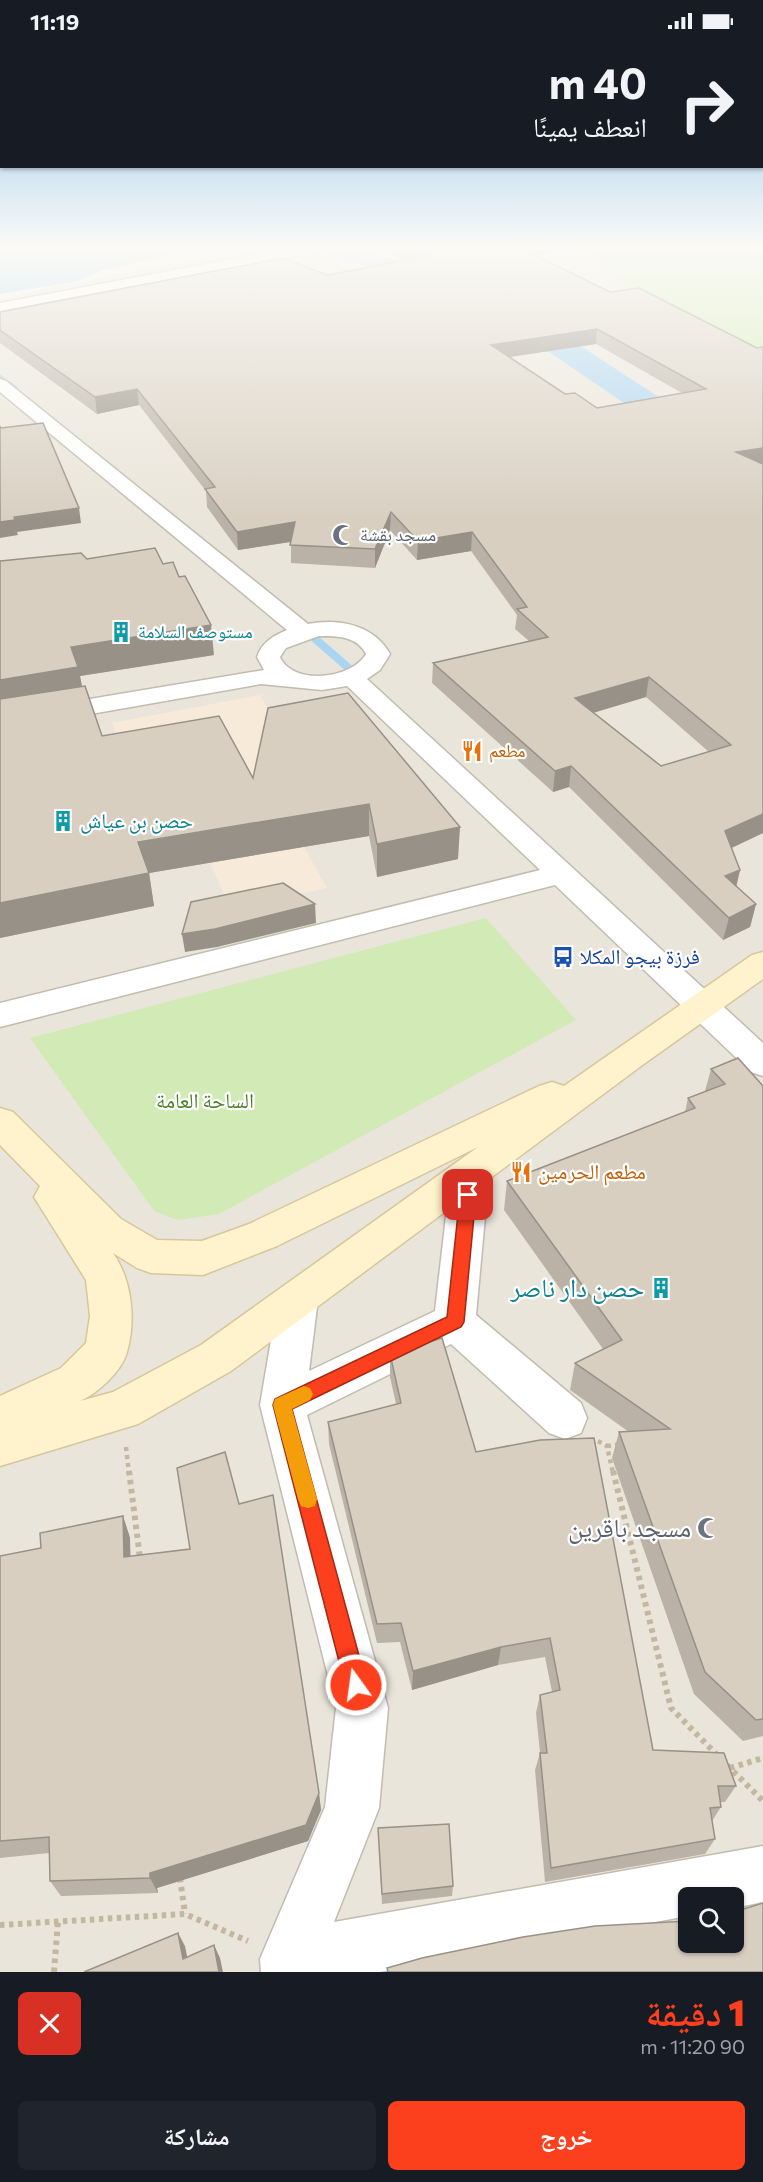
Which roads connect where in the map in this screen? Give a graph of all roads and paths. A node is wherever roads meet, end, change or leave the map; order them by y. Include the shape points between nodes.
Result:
1 (0, 384) edge
2 (302, 631) junction
3 (271, 651) junction
4 (352, 678) junction
5 (300, 680) junction
6 (0, 703) edge
7 (0, 722) edge
8 (562, 874) junction
9 (763, 963) edge
10 (701, 1005) junction
11 (0, 1015) edge
12 (629, 1057) junction
13 (763, 1063) edge
14 (6, 1129) edge
15 (470, 1173) junction
16 (298, 1299) junction
17 (455, 1322) junction
18 (282, 1405) junction
19 (122, 1410) junction
20 (0, 1418) edge
21 (565, 1418) joint
22 (629, 1443) edge
23 (0, 1445) edge
24 (606, 1446) junction
25 (141, 1562) edge
26 (763, 1758) edge
27 (730, 1768) junction
28 (763, 1801) edge
29 (179, 1867) edge
30 (763, 1874) edge
31 (185, 1914) junction
32 (58, 1921) junction
33 (0, 1925) edge
34 (290, 1966) edge
35 (54, 1972) edge

1 - 2 street
2 - 3 street via 277,643
2 - 4 street via 353,632 367,638 378,654 375,663
3 - 5 street via 270,660 275,668
3 - 6 street via 251,662
4 - 5 street
4 - 8 street
5 - 7 street via 261,677
8 - 10 street
8 - 11 street
9 - 10 main road
10 - 12 main road
10 - 13 street
12 - 14 main road via 263,1235 203,1258 152,1256 107,1230
12 - 15 main road
14 - 20 main road via 106,1276 111,1316 106,1352 76,1383
15 - 16 main road
15 - 17 street
16 - 18 street
16 - 19 main road via 216,1358
17 - 18 street
17 - 21 street
18 - 34 street via 362,1708 352,1808
19 - 23 main road
19 - 25 path
21 - 24 path
22 - 24 path
24 - 27 path via 671,1708
26 - 27 path
27 - 28 path
29 - 31 path
30 - 34 street
31 - 32 path
31 - 34 path
32 - 33 path
32 - 35 path

